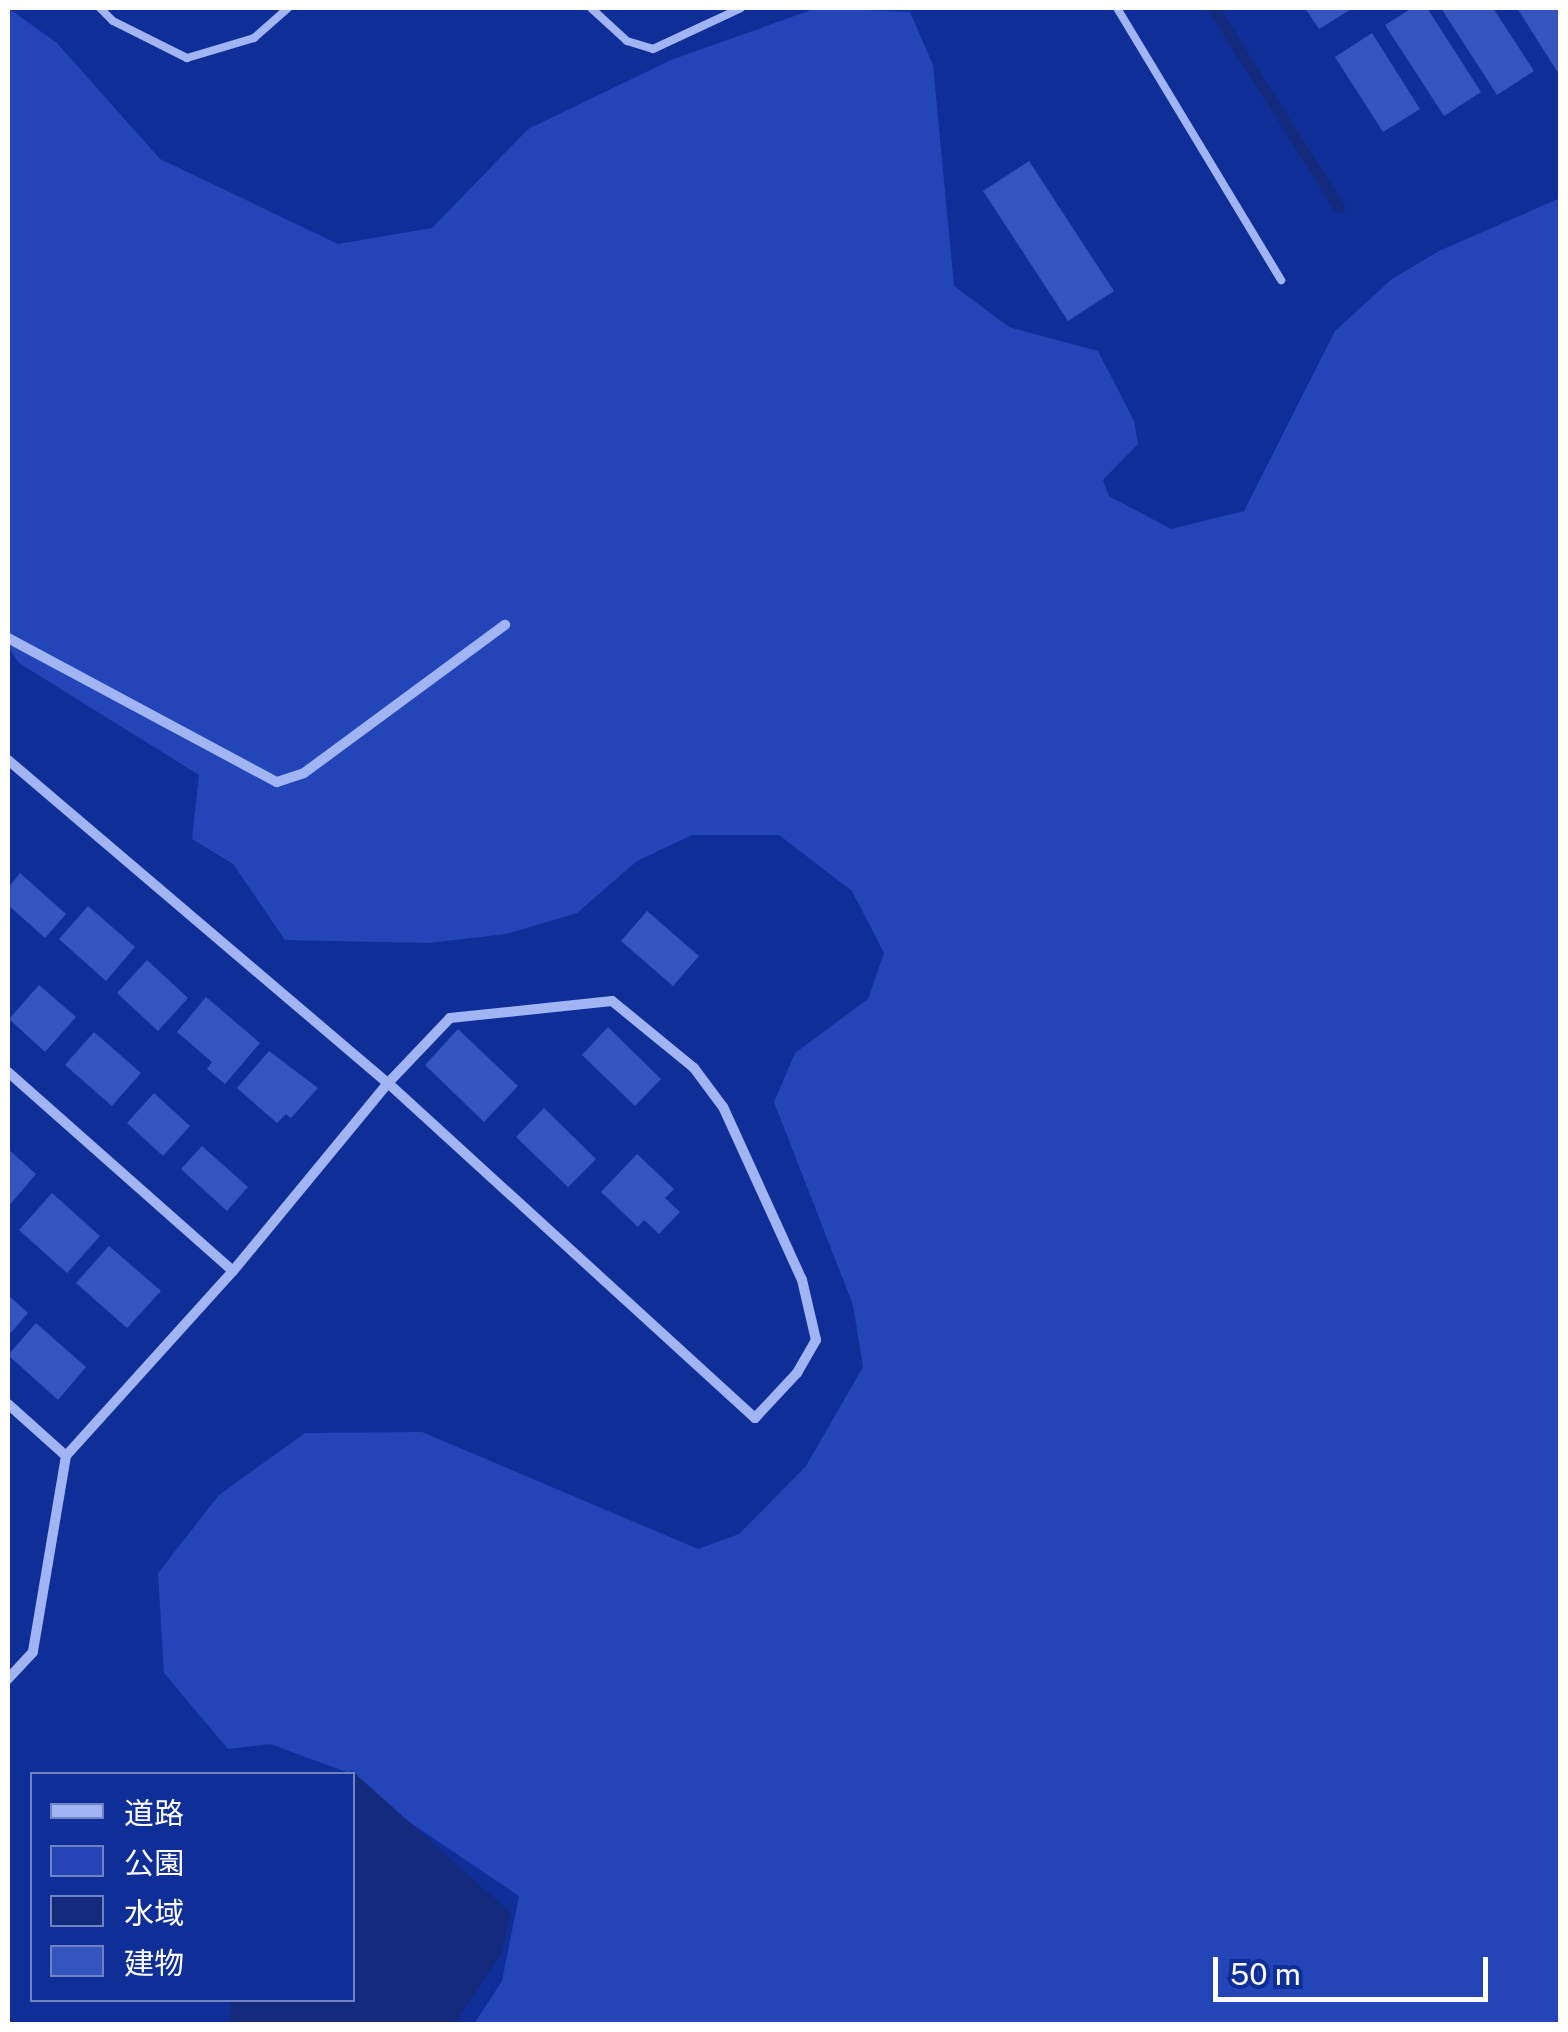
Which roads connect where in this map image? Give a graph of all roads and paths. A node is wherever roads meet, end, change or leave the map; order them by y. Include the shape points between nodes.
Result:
1 (100, 8) edge
2 (288, 8) edge
3 (590, 8) edge
4 (741, 8) edge
5 (1117, 8) edge
6 (1281, 280) dead end
7 (505, 625) dead end
8 (8, 638) edge
9 (8, 760) edge
10 (8, 1072) edge
11 (388, 1083) junction
12 (233, 1270) junction
13 (8, 1404) edge
14 (66, 1456) junction
15 (8, 1679) edge

1 - 2 lane via 188,58 254,38
3 - 4 lane via 627,42 653,49
5 - 6 lane
7 - 8 street via 304,773 277,782
9 - 11 street
10 - 12 street
11 - 11 street via 450,1018 612,1000 694,1068 723,1107 802,1280 816,1340 797,1372 755,1418
11 - 12 street
12 - 14 street
13 - 14 street
14 - 15 street via 33,1652

